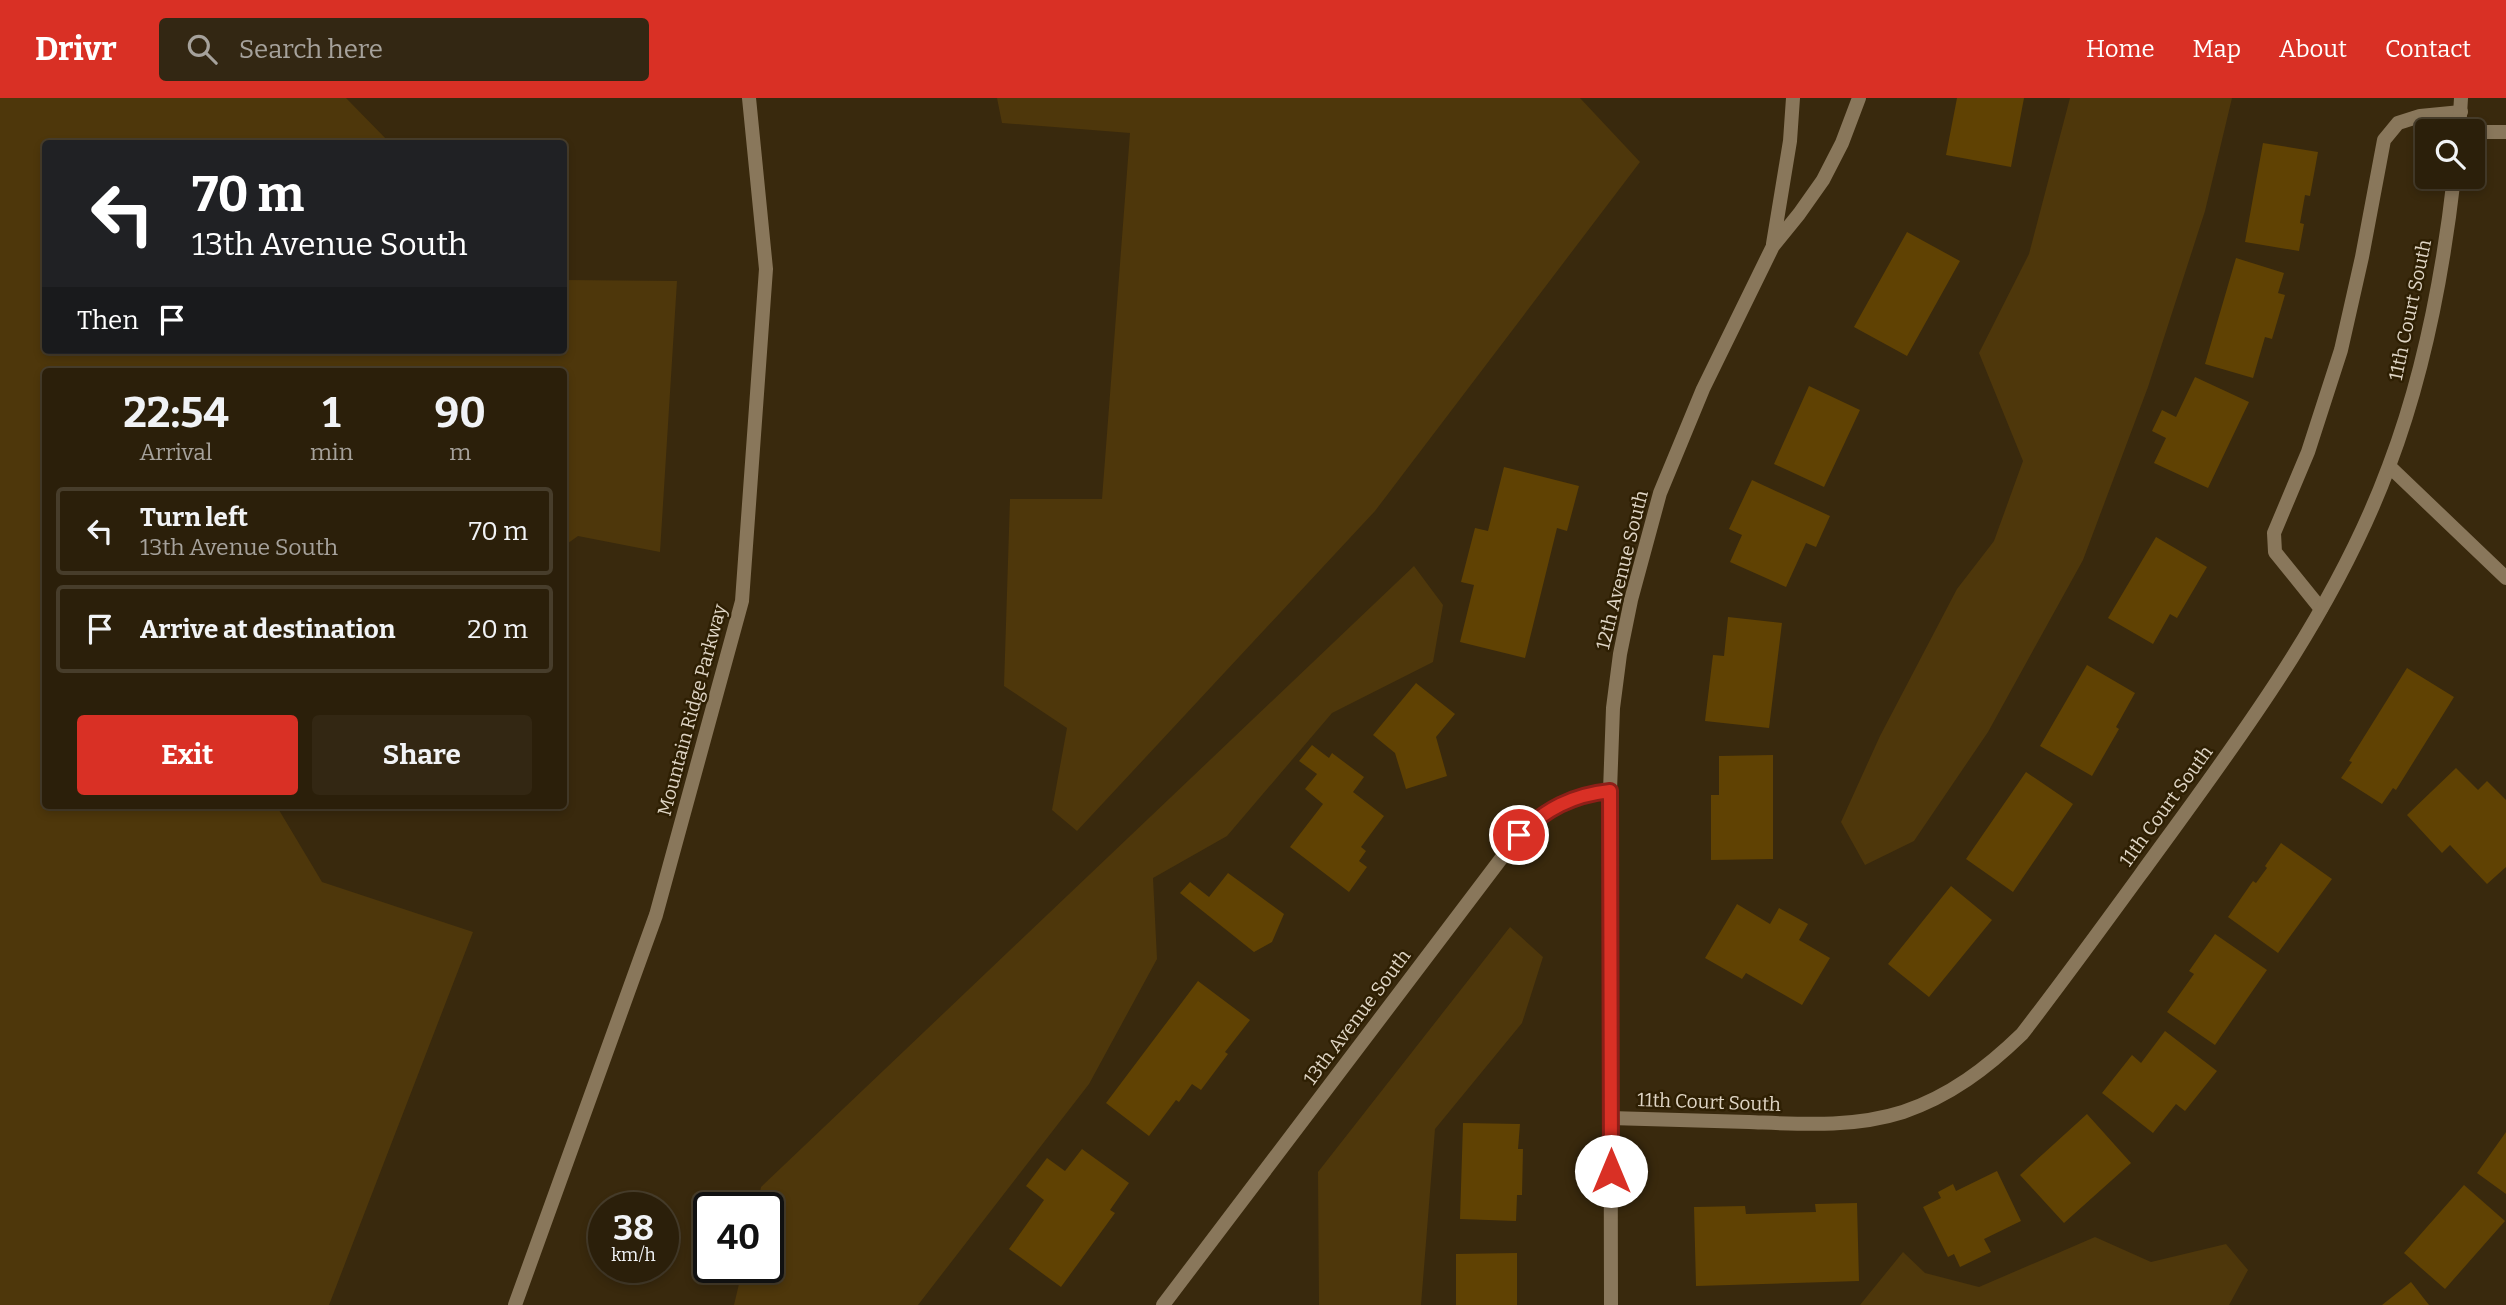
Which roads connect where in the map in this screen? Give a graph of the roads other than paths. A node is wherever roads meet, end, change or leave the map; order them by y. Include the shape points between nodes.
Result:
1 (749, 98) edge
2 (1793, 98) edge
3 (1859, 98) edge
4 (2461, 105) edge
5 (2485, 132) edge
6 (2506, 132) edge
7 (2453, 189) edge
8 (1773, 246) junction
9 (2389, 466) junction
10 (2506, 578) edge
11 (2321, 609) junction
12 (1610, 791) junction
13 (1610, 1118) junction
14 (515, 1305) edge
15 (1163, 1305) edge
16 (1611, 1305) edge

1 - 14 street, Mountain Ridge Parkway via 765,269 742,601 656,915
2 - 8 street, 12th Avenue South
3 - 8 street, 12th Avenue South via 1823,180
4 - 11 street via 2398,123 2384,140 2340,349 2308,452 2274,533 2276,552
5 - 6 street
7 - 9 street, 11th Court South via 2434,306
8 - 12 street, 12th Avenue South via 1699,399 1660,493 1620,654
9 - 10 street
9 - 11 street, 11th Court South
11 - 13 street, 11th Court South via 2226,758 2045,1004 2022,1034 1965,1083 1901,1112 1837,1124
12 - 13 street, 12th Avenue South
12 - 15 street, 13th Avenue South via 1557,805 1519,835
13 - 16 street, 12th Avenue South

